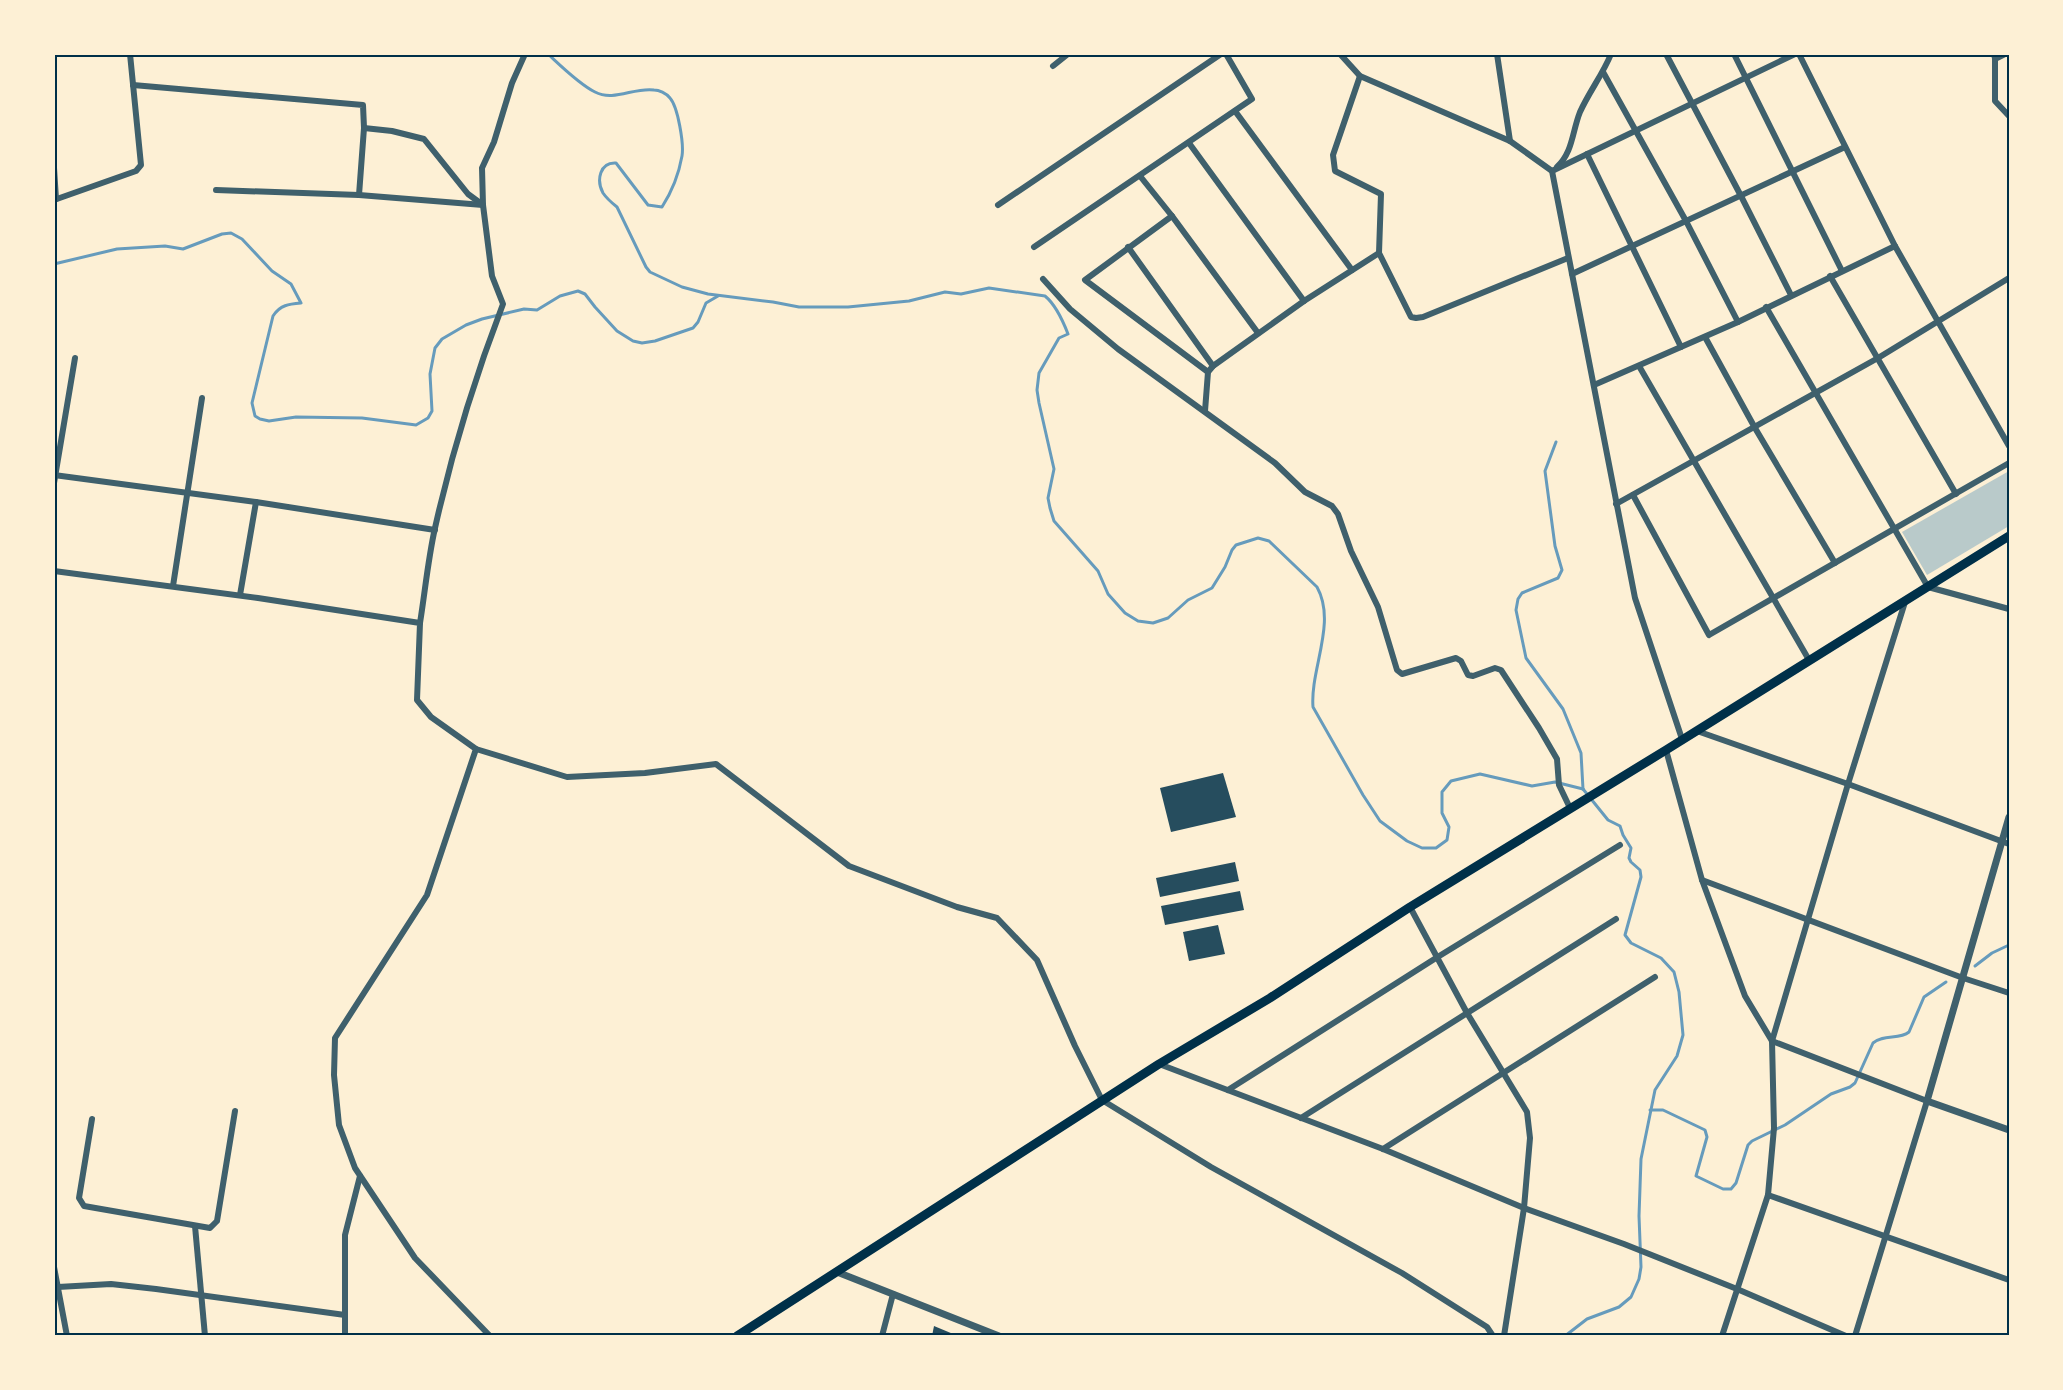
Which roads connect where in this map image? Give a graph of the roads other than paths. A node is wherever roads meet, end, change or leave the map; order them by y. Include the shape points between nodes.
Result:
1 (130, 54) edge
2 (525, 54) edge
3 (1068, 54) edge
4 (1221, 54) edge
5 (1226, 54) edge
6 (1340, 54) edge
7 (1497, 54) edge
8 (1611, 54) edge
9 (1666, 54) edge
10 (1734, 54) edge
11 (1797, 54) edge
12 (2005, 54) edge
13 (1994, 57) edge
14 (1053, 66) dead end
15 (1603, 72) junction
16 (1360, 76) junction
17 (1746, 79) junction
18 (133, 85) junction
19 (1694, 104) junction
20 (1235, 111) junction
21 (2009, 116) edge
22 (364, 128) junction
23 (1636, 130) junction
24 (1510, 141) junction
25 (1189, 143) junction
26 (1845, 147) junction
27 (1587, 154) junction
28 (54, 168) edge
29 (1552, 171) junction
30 (1794, 171) junction
31 (1140, 176) junction
32 (216, 190) dead end
33 (359, 195) junction
34 (1742, 196) junction
35 (55, 200) edge
36 (483, 205) junction
37 (998, 205) dead end
38 (1172, 216) junction
39 (1686, 221) junction
40 (1632, 246) junction
41 (1895, 246) junction
42 (1034, 247) dead end
43 (1128, 247) junction
44 (1379, 252) junction
45 (1568, 258) junction
46 (1352, 270) junction
47 (1842, 271) junction
48 (1572, 274) junction
49 (1830, 276) junction
50 (2009, 278) edge
51 (1043, 279) dead end
52 (1791, 295) junction
53 (1304, 301) junction
54 (1766, 308) junction
55 (1938, 321) junction
56 (1738, 322) junction
57 (1257, 333) junction
58 (1705, 337) junction
59 (1681, 347) junction
60 (75, 358) dead end
61 (1878, 358) junction
62 (1213, 366) junction
63 (1639, 366) junction
64 (1208, 372) junction
65 (1594, 385) junction
66 (1816, 393) junction
67 (202, 398) dead end
68 (1204, 411) junction
69 (1755, 428) junction
70 (2009, 446) edge
71 (1695, 461) junction
72 (2009, 463) edge
73 (55, 475) edge
74 (54, 483) edge
75 (187, 494) junction
76 (1956, 494) junction
77 (1633, 495) junction
78 (256, 502) junction
79 (1616, 504) junction
80 (1894, 529) junction
81 (435, 530) junction
82 (2009, 536) edge
83 (1835, 563) junction
84 (54, 571) edge
85 (173, 586) junction
86 (1928, 587) junction
87 (240, 596) junction
88 (1773, 598) junction
89 (1905, 602) junction
90 (2009, 609) edge
91 (420, 623) junction
92 (1809, 660) junction
93 (1697, 731) junction
94 (1682, 739) junction
95 (476, 749) junction
96 (1666, 750) junction
97 (1848, 784) junction
98 (1570, 808) junction
99 (2009, 817) edge
100 (2005, 842) edge
101 (1620, 845) dead end
102 (1702, 880) junction
103 (1410, 907) junction
104 (1616, 919) dead end
105 (1808, 919) junction
106 (1436, 958) junction
107 (1654, 977) dead end
108 (1963, 978) junction
109 (2009, 993) edge
110 (1467, 1013) junction
111 (1772, 1041) junction
112 (1159, 1064) junction
113 (1503, 1073) junction
114 (1228, 1090) junction
115 (1102, 1100) junction
116 (1927, 1101) junction
117 (235, 1111) dead end
118 (1301, 1118) junction
119 (92, 1119) dead end
120 (2009, 1130) edge
121 (1383, 1149) junction
122 (360, 1176) junction
123 (1768, 1196) junction
124 (1524, 1208) junction
125 (195, 1226) junction
126 (1886, 1238) junction
127 (54, 1267) edge
128 (837, 1272) junction
129 (2009, 1280) edge
130 (58, 1287) junction
131 (1737, 1289) junction
132 (894, 1294) junction
133 (202, 1295) junction
134 (345, 1315) junction
135 (67, 1336) edge
136 (205, 1336) edge
137 (345, 1336) edge
138 (490, 1336) edge
139 (737, 1336) edge
140 (882, 1336) edge
141 (999, 1336) edge
142 (1493, 1336) edge
143 (1504, 1336) edge
144 (1722, 1336) edge
145 (1846, 1336) edge
146 (1855, 1336) edge

1 - 18 street
2 - 36 street via 482,168
3 - 14 street
4 - 37 street
5 - 20 street via 1252,99
6 - 16 street
7 - 24 street
8 - 15 street
9 - 19 street
10 - 17 street
11 - 17 street
11 - 26 street
12 - 13 street
13 - 21 street via 1995,101
15 - 23 street
15 - 29 street via 1580,112 1565,160
16 - 24 street
16 - 44 street via 1333,155 1335,171 1381,194
17 - 19 street
17 - 30 street
18 - 22 street via 363,105
18 - 35 street via 141,165 136,171
19 - 23 street
19 - 34 street
20 - 25 street
20 - 46 street
22 - 33 street
22 - 36 street via 424,139 468,194
23 - 27 street
23 - 39 street
24 - 29 street
25 - 31 street
25 - 53 street
26 - 30 street
26 - 41 street
27 - 29 street
27 - 40 street
28 - 35 street
29 - 45 street
30 - 34 street
30 - 47 street
31 - 38 street
31 - 42 street
32 - 33 street
33 - 36 street
34 - 39 street
34 - 52 street
36 - 81 street via 492,276 503,304 458,436
38 - 43 street
38 - 57 street
39 - 40 street
39 - 56 street
40 - 48 street
40 - 59 street
41 - 47 street
41 - 55 street
43 - 62 street
43 - 64 street via 1085,280
44 - 45 street via 1409,314 1416,318
44 - 46 street
45 - 48 street
46 - 53 street
47 - 49 street
48 - 65 street
49 - 52 street
49 - 61 street
50 - 55 street
51 - 68 street via 1070,309 1118,350
52 - 54 street
53 - 57 street
54 - 56 street
54 - 66 street
55 - 61 street
55 - 70 street
56 - 58 street
57 - 62 street
58 - 59 street
58 - 69 street
59 - 63 street
60 - 73 street
61 - 66 street
61 - 76 street
62 - 64 street
63 - 65 street
63 - 71 street
64 - 68 street
65 - 79 street
66 - 69 street
66 - 80 street
67 - 75 street
68 - 98 street via 1338,514 1378,608 1396,670 1402,674 1456,658 1468,675 1501,670 1557,759 1559,785
69 - 71 street
69 - 83 street
71 - 77 street
71 - 88 street
72 - 76 street
73 - 74 street
73 - 75 street
75 - 78 street
75 - 85 street
76 - 80 street
77 - 79 street
77 - 88 street via 1709,635
78 - 81 street
78 - 87 street
79 - 94 street via 1642,624
80 - 83 street
80 - 86 street
81 - 91 street
82 - 86 highway
83 - 88 street
84 - 85 street
85 - 87 street
86 - 89 highway
86 - 90 street
87 - 91 street
88 - 92 street
89 - 92 highway
89 - 97 street
91 - 95 street via 417,700 431,717
92 - 93 highway
93 - 94 highway
93 - 97 street
94 - 96 highway
95 - 115 street via 567,777 716,764 849,866 997,918 1037,960
95 - 122 street via 427,895 335,1038 339,1125
96 - 98 highway
96 - 102 street
97 - 100 street
97 - 105 street
98 - 103 highway
99 - 100 street
100 - 108 street
101 - 106 street
102 - 105 street
102 - 111 street via 1745,996
103 - 106 street
103 - 112 highway
104 - 110 street
105 - 108 street
105 - 111 street
106 - 110 street
106 - 114 street
107 - 113 street
108 - 109 street
108 - 116 street
110 - 113 street
110 - 118 street
111 - 116 street
111 - 123 street via 1774,1128
112 - 114 street
112 - 115 highway
113 - 121 street
113 - 124 street via 1527,1112 1530,1138
114 - 118 street
115 - 128 highway
115 - 142 street via 1211,1167 1402,1273 1487,1327
116 - 120 street
116 - 126 street
117 - 125 street via 217,1221 210,1227
118 - 121 street
119 - 125 street via 80,1198 84,1206
121 - 124 street
122 - 134 street via 345,1235
122 - 138 street via 415,1258
123 - 126 street
123 - 131 street
124 - 131 street
124 - 143 street
125 - 133 street
126 - 129 street
126 - 146 street
127 - 130 street
128 - 132 street
128 - 139 highway
130 - 133 street via 111,1284
130 - 135 street
131 - 144 street
131 - 145 street
132 - 140 street
132 - 141 street
133 - 134 street
133 - 136 street
134 - 137 street

